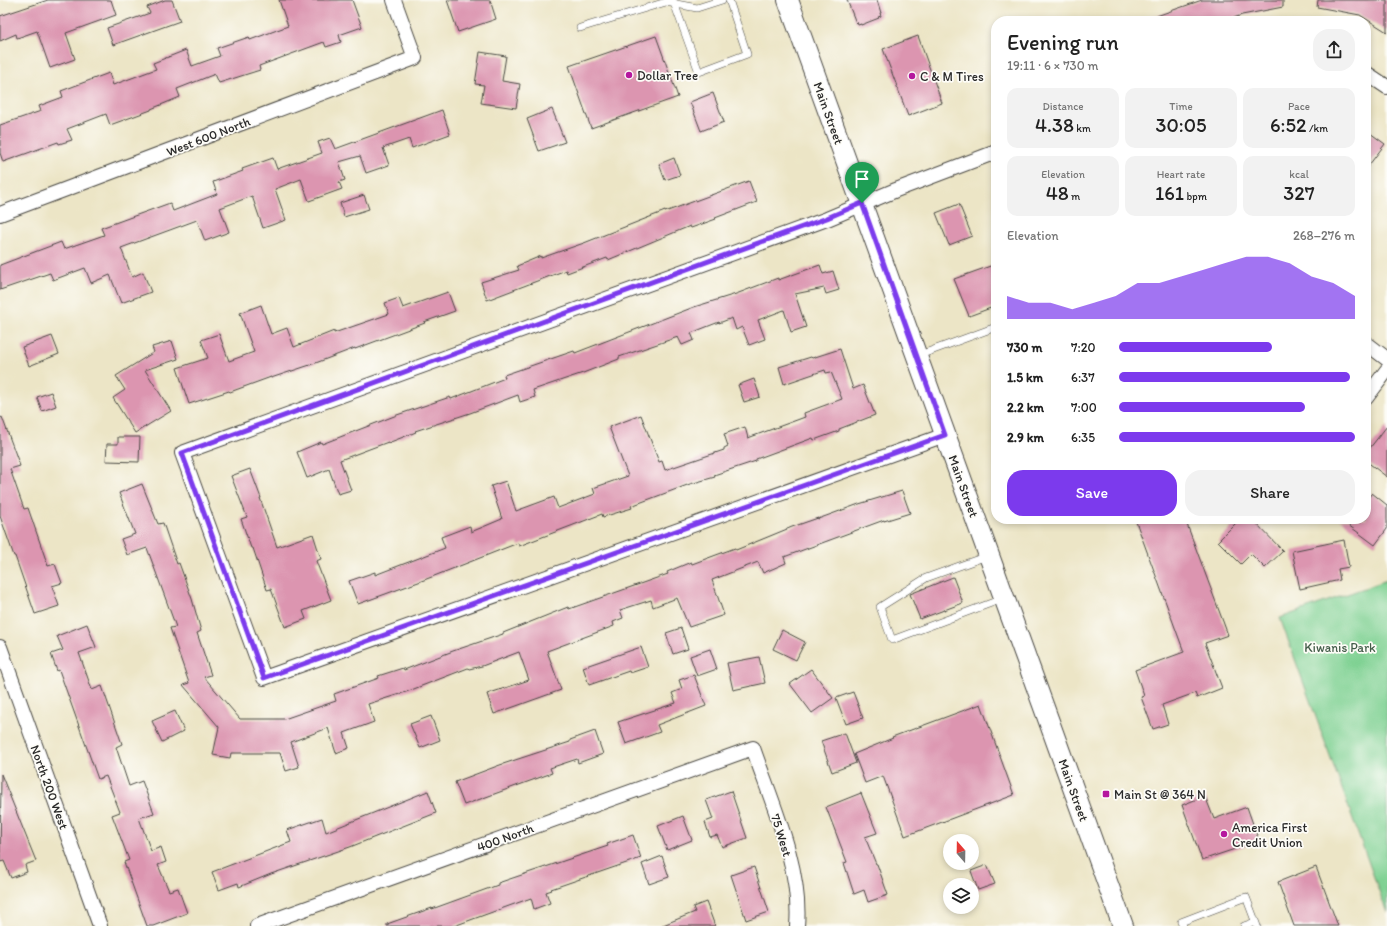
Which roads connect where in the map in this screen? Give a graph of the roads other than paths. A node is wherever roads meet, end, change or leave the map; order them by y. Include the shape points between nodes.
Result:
1 (394, 0) edge
2 (722, 0) edge
3 (729, 0) edge
4 (788, 0) edge
5 (674, 2) edge
6 (580, 28) dead end
7 (1371, 76) edge
8 (1387, 87) edge
9 (991, 154) edge
10 (862, 203) junction
11 (0, 214) edge
12 (991, 329) edge
13 (1371, 347) edge
14 (917, 356) junction
15 (1387, 359) edge
16 (1387, 370) edge
17 (1371, 391) edge
18 (945, 435) junction
19 (989, 555) junction
20 (1004, 598) junction
21 (0, 647) edge
22 (753, 748) joint
23 (1256, 924) edge
24 (100, 926) edge
25 (257, 926) edge
26 (797, 926) edge
27 (1123, 926) edge
28 (1183, 926) edge
29 (1244, 926) edge

1 - 11 street, West 600 North via 415,58
2 - 5 lane via 697,8
3 - 5 lane via 747,54 699,72
4 - 10 main road, Main Street
5 - 6 lane via 666,2
7 - 8 street
9 - 10 street
10 - 14 main road, Main Street
10 - 18 street via 818,222 182,453 264,678
12 - 14 lane
13 - 15 street
14 - 18 main road, Main Street
16 - 17 street
18 - 19 main road, Main Street
19 - 20 main road, Main Street
19 - 20 lane via 926,578 880,607 892,640
20 - 27 main road, Main Street
21 - 24 street, North 200 West
22 - 25 street, 400 North
22 - 26 street, 75 West via 788,849 798,909
23 - 28 lane via 1246,897 1181,922
23 - 29 lane

